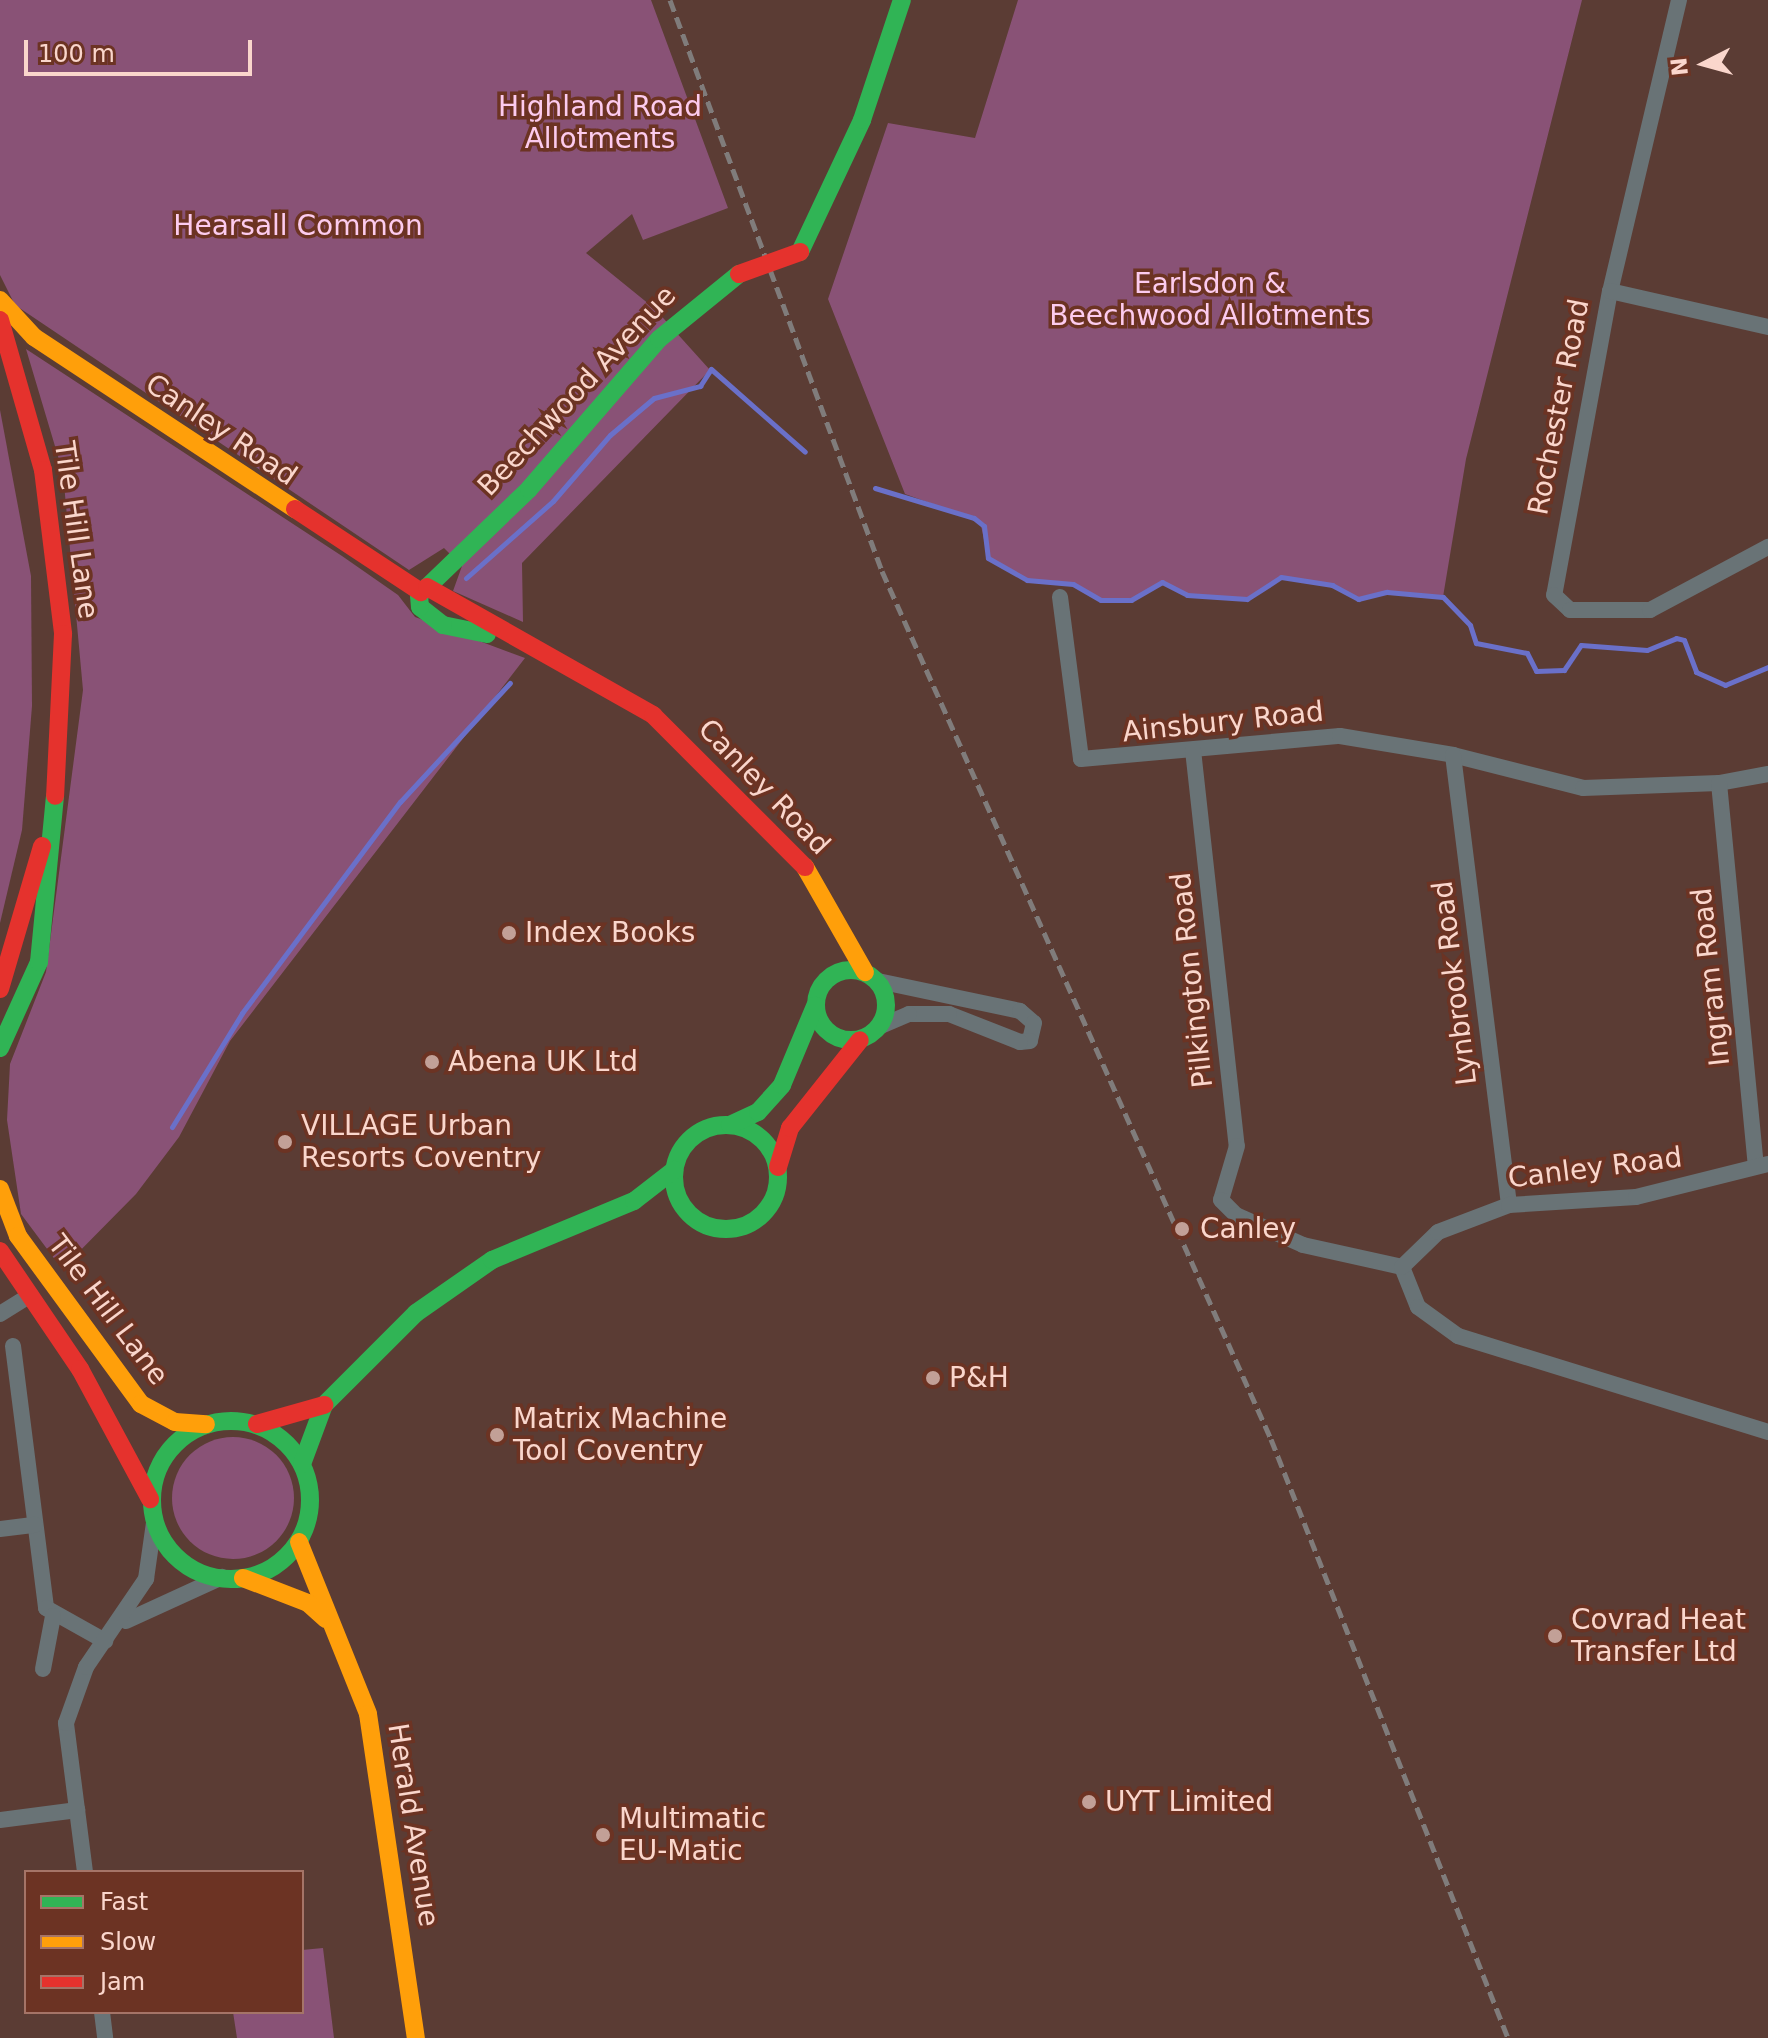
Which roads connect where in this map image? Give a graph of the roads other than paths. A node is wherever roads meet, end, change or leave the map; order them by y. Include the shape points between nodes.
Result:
1 (902, 0) edge
2 (1679, 0) edge
3 (1610, 291) junction
4 (0, 300) edge
5 (0, 320) edge
6 (1768, 327) edge
7 (1768, 547) edge
8 (434, 592) junction
9 (1060, 597) dead end
10 (527, 647) junction
11 (1193, 750) junction
12 (1453, 755) junction
13 (1768, 774) edge
14 (1719, 783) junction
15 (54, 800) junction
16 (829, 904) junction
17 (872, 977) junction
18 (824, 982) junction
19 (0, 989) edge
20 (816, 1003) junction
21 (879, 1027) junction
22 (860, 1040) junction
23 (0, 1048) edge
24 (730, 1125) junction
25 (1762, 1165) edge
26 (778, 1167) junction
27 (674, 1170) junction
28 (0, 1189) edge
29 (1509, 1205) junction
30 (683, 1207) junction
31 (613, 1208) junction
32 (0, 1251) edge
33 (1402, 1267) junction
34 (31, 1295) junction
35 (0, 1314) edge
36 (13, 1346) dead end
37 (324, 1405) junction
38 (206, 1424) junction
39 (257, 1424) junction
40 (1768, 1432) edge
41 (302, 1464) junction
42 (150, 1499) junction
43 (154, 1523) junction
44 (35, 1525) junction
45 (0, 1529) edge
46 (299, 1542) junction
47 (222, 1577) junction
48 (243, 1578) junction
49 (53, 1616) junction
50 (334, 1626) junction
51 (109, 1636) junction
52 (43, 1669) dead end
53 (77, 1810) junction
54 (0, 1820) edge
55 (85, 1870) edge
56 (102, 2014) edge
57 (105, 2038) edge
58 (416, 2038) edge

1 - 8 street, Beechwood Avenue, bridge via 862,120 800,252 739,274 668,330 529,489 459,554
2 - 3 street, Rochester Road
3 - 6 street
3 - 7 street, Rochester Road via 1557,550 1559,604 1597,612 1650,610
4 - 8 street, Canley Road via 34,337
5 - 15 street, Tile Hill Lane via 43,470 60,581 62,708
8 - 10 street, Canley Road
8 - 10 street, Canley Road via 419,604 443,625
9 - 11 street, Ainsbury Road via 1081,759
10 - 16 street, Canley Road via 597,677 653,715 789,846
11 - 12 street, Ainsbury Road via 1340,736
11 - 33 street, Pilkington Road via 1237,1146 1221,1200 1236,1215 1303,1245
12 - 14 street, Ainsbury Road via 1583,788
12 - 29 street, Lynbrook Road
13 - 14 street, Ainsbury Road
14 - 25 street, Ingram Road
15 - 19 street, Tile Hill Lane
15 - 23 street, Tile Hill Lane via 44,943
16 - 17 street, Canley Road
16 - 18 street, Canley Road via 836,938
17 - 18 street via 848,970
17 - 21 street via 886,1000
17 - 21 street via 1020,1011 1034,1023 1030,1041 1020,1042 926,1011
18 - 20 street
20 - 22 street via 830,1034
20 - 24 street via 782,1085 758,1112
21 - 22 street
22 - 26 street via 790,1128
24 - 26 street via 764,1141
24 - 27 street via 695,1136
25 - 29 street, Canley Road via 1636,1197
26 - 30 street via 774,1200 743,1227 714,1228
27 - 30 street
27 - 31 street via 650,1193
28 - 38 street, Tile Hill Lane via 18,1236 141,1404 175,1422
29 - 33 street, Canley Road via 1438,1232
30 - 31 street
31 - 37 street via 528,1241 461,1279 390,1335
32 - 34 street, Tile Hill Lane
33 - 40 street via 1418,1307 1458,1336
34 - 35 street
34 - 42 street, Tile Hill Lane
36 - 44 street
37 - 39 street
37 - 41 street
38 - 39 street
38 - 42 street via 167,1454
39 - 41 street
41 - 46 street via 309,1498
42 - 43 street
43 - 47 street via 185,1563
43 - 51 street via 151,1565
44 - 45 street
44 - 49 street via 44,1603
46 - 48 street via 280,1563
46 - 50 street, Herald Avenue
47 - 48 street
47 - 51 street via 166,1598
48 - 50 street, Herald Avenue via 308,1603
49 - 51 street
49 - 52 street
50 - 58 street, Herald Avenue via 357,1680 378,1765
51 - 53 street via 86,1667 66,1723
53 - 54 street
53 - 55 street
56 - 57 street

